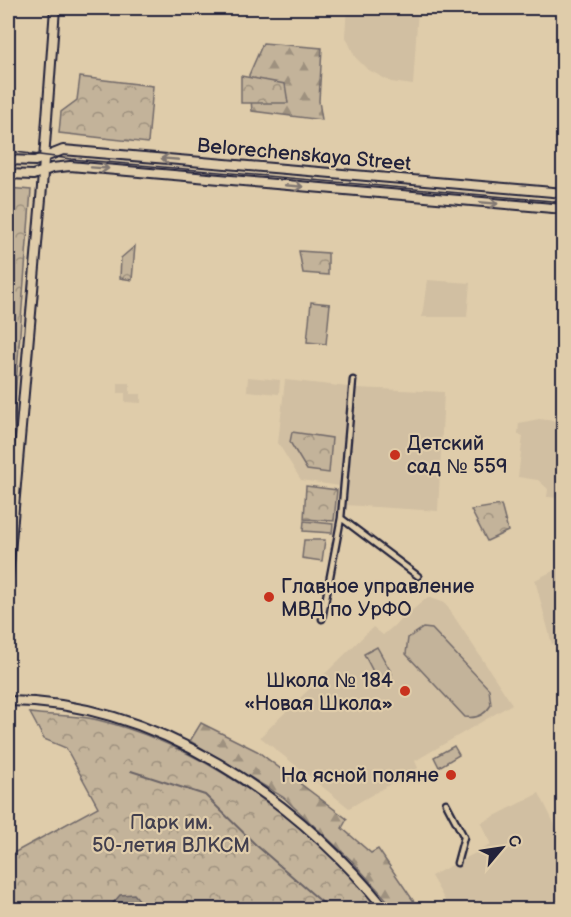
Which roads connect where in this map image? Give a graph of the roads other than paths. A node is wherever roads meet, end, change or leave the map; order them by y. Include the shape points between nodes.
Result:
1 (55, 8) edge
2 (44, 159) junction
3 (8, 160) edge
4 (43, 172) junction
5 (8, 174) edge
6 (564, 193) edge
7 (564, 209) edge
8 (353, 380) dead end
9 (341, 518) junction
10 (8, 576) edge
11 (418, 576) dead end
12 (322, 620) dead end
13 (8, 701) edge
14 (446, 803) dead end
15 (457, 863) dead end
16 (386, 909) edge

1 - 2 street
2 - 3 street, Belorechenskaya Street
2 - 4 street
6 -> 2 street, Belorechenskaya Street via 63,150
4 - 5 street, Belorechenskaya Street
4 -> 7 street, Belorechenskaya Street via 61,166 103,168
4 - 10 street
8 - 9 street
9 - 11 street
9 - 12 street
13 - 16 street via 67,706 102,714 185,745 278,803 344,862
14 - 15 street via 464,837

